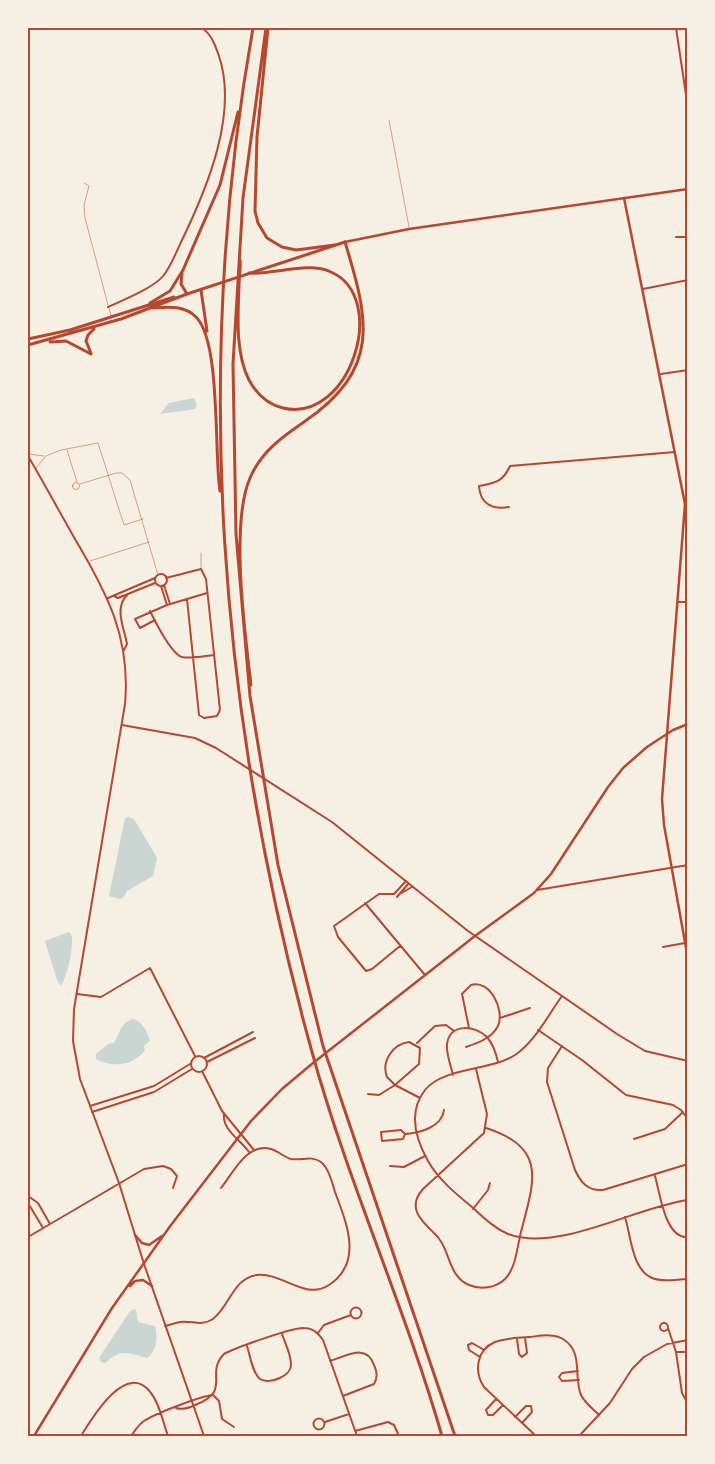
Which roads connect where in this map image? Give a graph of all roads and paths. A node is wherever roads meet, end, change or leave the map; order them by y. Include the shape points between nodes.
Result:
1 (202, 28) edge
2 (253, 28) edge
3 (267, 28) edge
4 (676, 28) edge
5 (243, 89) junction
6 (688, 108) edge
7 (389, 120) dead end
8 (84, 182) dead end
9 (688, 188) edge
10 (624, 198) junction
11 (409, 229) junction
12 (676, 237) dead end
13 (688, 237) edge
14 (345, 242) junction
15 (335, 245) junction
16 (239, 252) junction
17 (183, 270) junction
18 (249, 273) junction
19 (688, 280) edge
20 (643, 289) junction
21 (201, 290) junction
22 (187, 294) junction
23 (150, 303) junction
24 (108, 308) junction
25 (153, 308) junction
26 (111, 316) junction
27 (113, 322) junction
28 (99, 326) junction
29 (207, 335) junction
30 (28, 339) edge
31 (28, 346) edge
32 (688, 370) edge
33 (660, 374) junction
34 (66, 449) junction
35 (675, 452) junction
36 (28, 455) edge
37 (46, 456) junction
38 (35, 469) junction
39 (107, 475) junction
40 (77, 482) junction
41 (80, 484) junction
42 (222, 507) junction
43 (509, 507) dead end
44 (142, 519) junction
45 (150, 542) junction
46 (201, 553) dead end
47 (88, 561) junction
48 (201, 569) junction
49 (158, 575) junction
50 (155, 578) junction
51 (166, 578) junction
52 (156, 583) junction
53 (164, 585) junction
54 (161, 586) junction
55 (208, 593) junction
56 (127, 594) junction
57 (114, 596) junction
58 (108, 598) junction
59 (187, 599) junction
60 (678, 602) junction
61 (688, 602) edge
62 (170, 604) junction
63 (167, 605) junction
64 (150, 611) junction
65 (155, 620) junction
66 (124, 650) junction
67 (214, 655) junction
68 (193, 658) junction
69 (688, 724) edge
70 (122, 725) junction
71 (668, 733) junction
72 (256, 735) junction
73 (688, 865) edge
74 (672, 867) junction
75 (407, 882) junction
76 (413, 887) junction
77 (537, 890) junction
78 (365, 903) junction
79 (475, 936) junction
80 (684, 943) junction
81 (400, 946) junction
82 (663, 947) dead end
83 (688, 959) edge
84 (425, 975) junction
85 (77, 994) junction
86 (562, 996) junction
87 (530, 1008) dead end
88 (500, 1018) junction
89 (469, 1028) junction
90 (538, 1030) junction
91 (454, 1031) junction
92 (253, 1032) dead end
93 (256, 1038) dead end
94 (487, 1038) junction
95 (416, 1044) junction
96 (562, 1046) junction
97 (466, 1047) dead end
98 (195, 1056) junction
99 (204, 1058) junction
100 (688, 1061) edge
101 (207, 1062) junction
102 (498, 1063) junction
103 (190, 1064) junction
104 (192, 1069) junction
105 (476, 1069) junction
106 (202, 1071) junction
107 (453, 1075) junction
108 (394, 1085) junction
109 (368, 1094) dead end
110 (420, 1098) junction
111 (90, 1106) junction
112 (444, 1110) dead end
113 (92, 1112) junction
114 (683, 1112) junction
115 (224, 1114) junction
116 (688, 1119) edge
117 (486, 1128) junction
118 (240, 1133) junction
119 (416, 1133) junction
120 (405, 1134) junction
121 (236, 1138) junction
122 (634, 1139) dead end
123 (254, 1150) junction
124 (249, 1152) junction
125 (425, 1156) junction
126 (688, 1164) edge
127 (390, 1166) dead end
128 (438, 1176) junction
129 (655, 1176) junction
130 (119, 1183) junction
131 (490, 1183) dead end
132 (172, 1188) dead end
133 (221, 1188) dead end
134 (28, 1196) edge
135 (688, 1200) edge
136 (28, 1203) edge
137 (664, 1207) junction
138 (473, 1209) junction
139 (625, 1217) junction
140 (50, 1224) junction
141 (43, 1228) junction
142 (165, 1234) junction
143 (135, 1236) junction
144 (28, 1237) edge
145 (520, 1237) junction
146 (688, 1237) edge
147 (144, 1264) junction
148 (688, 1279) edge
149 (152, 1286) junction
150 (125, 1290) junction
151 (350, 1315) junction
152 (165, 1326) junction
153 (668, 1328) dead end
154 (318, 1333) junction
155 (281, 1334) junction
156 (517, 1338) junction
157 (525, 1338) junction
158 (688, 1340) edge
159 (672, 1342) junction
160 (247, 1346) junction
161 (484, 1350) junction
162 (676, 1352) junction
163 (688, 1352) edge
164 (480, 1357) junction
165 (330, 1361) junction
166 (578, 1371) junction
167 (579, 1380) junction
168 (213, 1395) junction
169 (343, 1396) junction
170 (496, 1399) junction
171 (191, 1400) junction
172 (688, 1404) edge
173 (503, 1405) junction
174 (193, 1406) junction
175 (176, 1408) junction
176 (160, 1414) junction
177 (349, 1414) junction
178 (599, 1415) junction
179 (515, 1417) junction
180 (324, 1422) junction
181 (522, 1423) junction
182 (234, 1427) dead end
183 (355, 1431) junction
184 (34, 1436) edge
185 (81, 1436) edge
186 (131, 1436) edge
187 (168, 1436) edge
188 (204, 1436) edge
189 (357, 1436) edge
190 (399, 1436) edge
191 (442, 1436) edge
192 (455, 1436) edge
193 (536, 1436) edge
194 (579, 1436) edge

1 - 24 street via 214,40 226,87 211,168 191,221 165,273 154,283
2 - 5 highway
3 - 15 highway via 256,156 255,210 258,224 267,238 282,247 296,250
3 - 16 highway via 248,146
4 - 6 street
5 - 17 highway via 220,185
5 - 42 highway via 222,310
7 - 11 lane
8 - 24 lane via 89,186 84,205 85,218
9 - 10 main road
10 - 11 main road
10 - 20 main road
11 - 14 main road
12 - 13 street
14 - 15 highway
14 - 72 highway via 360,291 364,317 364,341 356,364 349,380 331,402 266,452 249,478 242,506 242,587
15 - 18 highway
16 - 18 highway via 240,346 248,378 260,395 278,407 300,410 320,403 340,384 356,352 359,317 351,290 338,275 317,268 271,274
16 - 72 highway via 233,364 234,496 242,620
17 - 22 highway via 181,284
17 - 23 highway via 170,291
18 - 21 highway
19 - 20 street
20 - 33 main road
21 - 22 highway
21 - 29 highway
22 - 23 highway
22 - 25 highway
23 - 26 highway
24 - 26 lane
25 - 27 highway
25 - 29 highway via 186,310 197,318
26 - 27 lane
26 - 30 highway via 70,330
27 - 28 highway
28 - 31 highway
28 - 31 highway via 86,341 91,354 66,341
29 - 42 highway via 214,399 216,470
32 - 33 street
33 - 35 main road
34 - 37 lane
34 - 39 lane via 98,443
34 - 40 lane
35 - 43 street via 510,466 497,483 479,486 481,496 491,507
35 - 60 main road via 685,504
36 - 37 lane
36 - 38 street
37 - 38 lane
38 - 47 street
39 - 41 lane
39 - 44 lane via 122,473 130,480
39 - 44 lane via 124,525
40 - 41 lane
40 - 41 lane via 74,489 79,489
42 - 191 highway via 230,630 250,780 278,919 318,1072
44 - 45 lane
45 - 47 lane
45 - 49 lane
46 - 48 lane
47 - 58 street
48 - 51 street
48 - 55 street
49 - 50 street
49 - 51 street
50 - 52 street
50 - 57 street
51 - 53 street
52 - 54 street
52 - 56 street
53 - 54 street
53 - 62 street
54 - 63 street
55 - 59 street
55 - 67 street
56 - 57 street via 118,598
56 - 66 street via 121,604 120,615 127,644
57 - 58 street
58 - 66 street
59 - 62 street
59 - 68 street
60 - 61 street
60 - 71 main road
62 - 63 street
63 - 64 street
64 - 65 street
64 - 65 street via 135,619 140,628
65 - 68 street via 173,650 180,656
66 - 70 street via 126,684
67 - 68 street
67 - 68 street via 220,714 204,718 199,715
69 - 71 main road
70 - 75 street via 208,743 332,822
70 - 85 street
71 - 74 main road via 662,799
71 - 77 main road via 638,754 615,777 559,863
72 - 192 highway via 283,886 323,1046
73 - 74 street
74 - 77 street
74 - 80 main road
75 - 76 street
75 - 76 street via 397,896
75 - 78 street via 394,894 382,893
76 - 79 street
77 - 79 main road
78 - 81 street
78 - 81 street via 334,926 338,937 361,967 366,971 372,969
79 - 84 main road
79 - 86 street
80 - 82 street
80 - 83 main road
81 - 84 street
84 - 118 main road via 302,1072
85 - 98 street via 101,997 150,968
85 - 111 street via 73,1022 74,1052
86 - 90 street
86 - 100 street via 638,1048 651,1054
87 - 88 street
88 - 89 street via 491,991 474,984 462,996
88 - 94 street
89 - 91 street
89 - 94 street
90 - 96 street
90 - 102 street via 520,1052
91 - 95 street via 446,1024 438,1025
91 - 107 street via 447,1047
92 - 99 street
93 - 101 street
94 - 97 street
94 - 102 street
95 - 108 street via 421,1053 419,1066
95 - 108 street via 405,1042 387,1058 385,1074
96 - 114 street via 626,1095 669,1104
96 - 129 street via 548,1068 548,1082 581,1182 598,1191
98 - 99 street
98 - 103 street
99 - 101 street
101 - 106 street
102 - 105 street
103 - 104 street
103 - 111 street via 154,1086
104 - 106 street
104 - 113 street via 154,1092
105 - 107 street
105 - 117 street via 486,1111
106 - 115 street
107 - 110 street via 434,1082
108 - 109 street via 380,1095
108 - 110 street
110 - 119 street via 415,1113
111 - 113 street
112 - 119 street via 438,1123
113 - 130 street
114 - 116 street
114 - 122 street via 665,1129
115 - 118 street
115 - 121 street via 224,1120
117 - 128 street via 478,1141
117 - 145 street via 512,1138 522,1146 530,1161 533,1180
118 - 121 main road
118 - 123 street
119 - 120 street
119 - 125 street
120 - 120 street via 402,1130 381,1132 382,1141 403,1139
121 - 124 street
121 - 142 main road
123 - 124 street
123 - 152 street via 269,1148 293,1159 311,1158 325,1166 350,1236 350,1252 343,1270 330,1285 313,1290 266,1275 251,1277 241,1282 216,1316 207,1322 180,1322
124 - 133 street
125 - 127 street via 404,1167
125 - 128 street
126 - 129 street
128 - 138 street
128 - 145 street via 419,1194 415,1209 420,1220 443,1243 454,1272 464,1282 481,1288 500,1283 512,1267
129 - 137 street
130 - 132 street via 144,1169 158,1166 171,1169 177,1176
130 - 140 street
130 - 143 street
131 - 138 street
134 - 140 street via 38,1203
135 - 137 street
136 - 141 street
137 - 139 street
137 - 146 street via 672,1231 680,1237
138 - 145 street via 497,1228
139 - 145 street via 547,1238
139 - 148 street via 637,1260 645,1274 657,1280
140 - 141 street
141 - 144 street
142 - 143 main road via 149,1245
142 - 147 main road
143 - 147 street
147 - 149 street
147 - 150 main road
149 - 150 main road via 146,1280 140,1280
149 - 152 street
150 - 184 main road
151 - 151 street via 358,1318 361,1310 355,1308
151 - 154 street via 324,1325
152 - 171 street
153 - 159 street
154 - 155 street via 303,1328
154 - 165 street
155 - 160 street
155 - 160 street via 291,1368 285,1375 272,1380 258,1377
156 - 157 street
156 - 157 street via 518,1354 522,1357 527,1353
156 - 161 street via 496,1341
157 - 166 street via 549,1336 563,1340 574,1350
158 - 159 street
159 - 162 street
159 - 178 street via 639,1362
160 - 168 street via 227,1352 219,1361 217,1387
161 - 164 street
161 - 164 street via 472,1343 468,1345 469,1350
162 - 163 street
162 - 172 street via 680,1385
164 - 170 street via 479,1379
165 - 169 street
165 - 169 street via 363,1351 371,1356 378,1377 374,1384
166 - 167 street
166 - 167 street via 562,1373 559,1377 562,1381
167 - 178 street via 583,1398
168 - 171 street
168 - 174 street
168 - 182 street via 218,1401 222,1419
169 - 177 street
170 - 173 street
170 - 173 street via 486,1410 488,1415 493,1415
171 - 174 street
171 - 175 street
173 - 179 street
174 - 175 street
174 - 188 street
175 - 176 street
176 - 185 street via 149,1390 142,1385 127,1385 105,1399
176 - 186 street via 143,1422
176 - 187 street
177 - 180 street
177 - 183 street
178 - 194 street
179 - 181 street
179 - 181 street via 526,1406 531,1406 532,1412
180 - 180 street via 319,1430 313,1424 318,1418
181 - 193 street
183 - 189 street
183 - 190 street via 388,1422 394,1425

